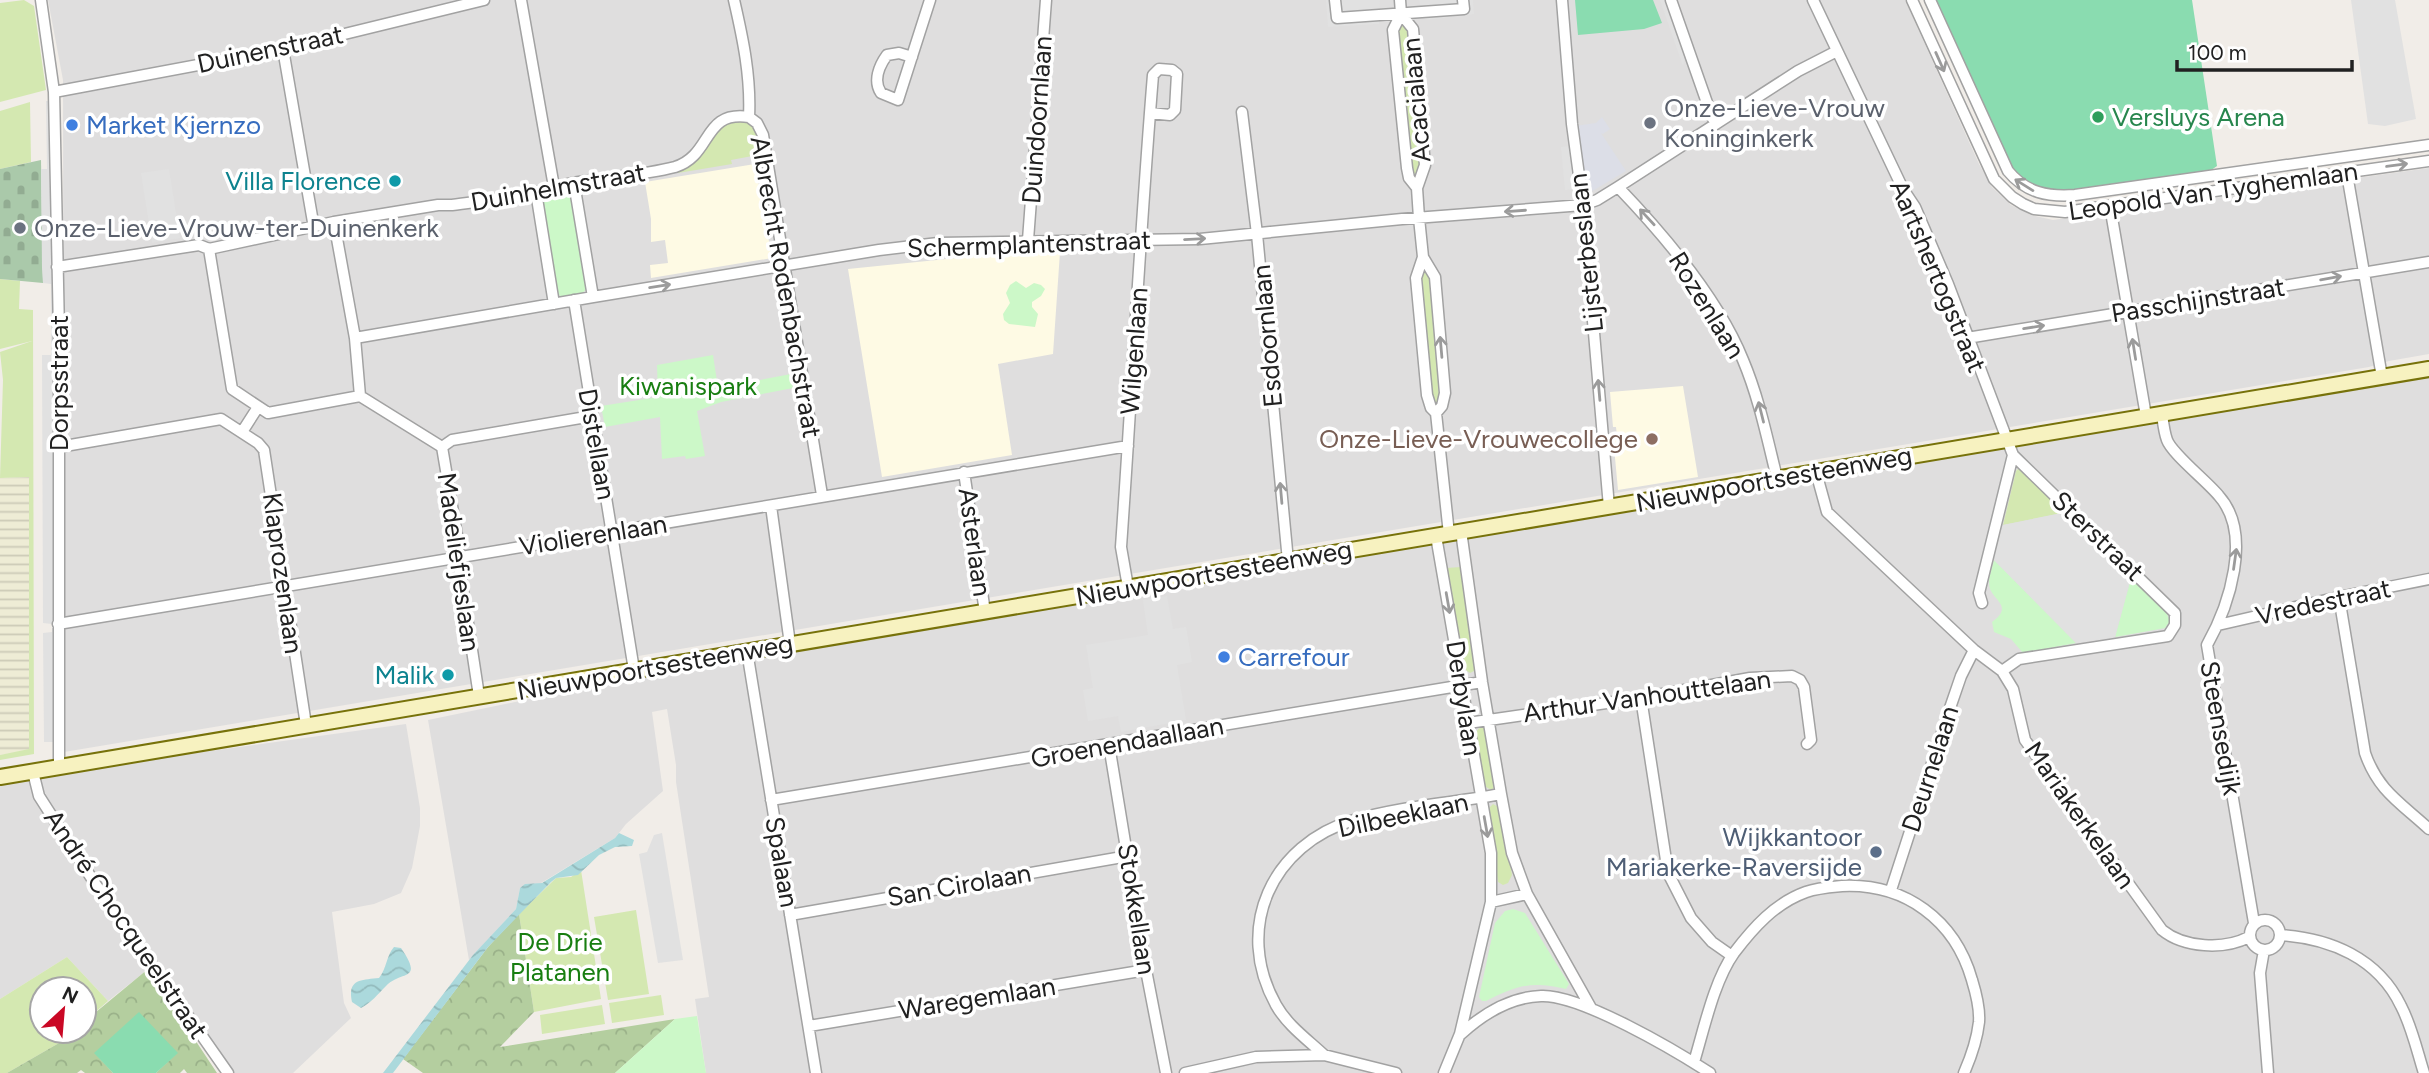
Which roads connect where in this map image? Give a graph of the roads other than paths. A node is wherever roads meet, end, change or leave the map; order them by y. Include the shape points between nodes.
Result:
1 (41, 0) edge
2 (484, 0) edge
3 (521, 0) edge
4 (734, 0) edge
5 (930, 0) edge
6 (1046, 0) edge
7 (1335, 0) edge
8 (1400, 0) edge
9 (1463, 0) edge
10 (1562, 0) edge
11 (1671, 0) edge
12 (1813, 0) edge
13 (1912, 0) edge
14 (1930, 0) edge
15 (1401, 14) junction
16 (283, 48) junction
17 (1837, 51) junction
18 (912, 57) junction
19 (54, 92) junction
20 (1242, 112) dead end
21 (1150, 113) junction
22 (749, 117) junction
23 (1716, 124) junction
24 (2429, 145) edge
25 (2429, 161) edge
26 (2347, 174) junction
27 (574, 183) junction
28 (554, 187) junction
29 (1618, 187) junction
30 (1417, 188) junction
31 (536, 192) junction
32 (1583, 205) junction
33 (2110, 206) junction
34 (1419, 218) junction
35 (334, 222) junction
36 (314, 228) junction
37 (1257, 234) junction
38 (1028, 240) junction
39 (1141, 241) junction
40 (209, 249) junction
41 (1423, 257) junction
42 (2429, 262) edge
43 (784, 266) junction
44 (58, 267) junction
45 (2364, 272) junction
46 (593, 297) junction
47 (574, 300) junction
48 (554, 304) junction
49 (2128, 312) junction
50 (355, 338) junction
51 (1967, 338) junction
52 (2429, 369) edge
53 (2382, 377) junction
54 (360, 396) junction
55 (258, 407) junction
56 (1436, 413) junction
57 (2162, 414) junction
58 (592, 416) junction
59 (2146, 416) junction
60 (242, 432) junction
61 (2007, 440) junction
62 (59, 446) junction
63 (1128, 446) junction
64 (442, 447) junction
65 (2013, 455) junction
66 (964, 472) junction
67 (1816, 472) junction
68 (1777, 478) junction
69 (822, 495) junction
70 (771, 506) junction
71 (1609, 507) junction
72 (612, 532) junction
73 (1449, 534) junction
74 (457, 558) junction
75 (1288, 561) junction
76 (2429, 579) edge
77 (284, 586) junction
78 (1128, 587) junction
79 (2339, 597) junction
80 (1982, 603) dead end
81 (985, 611) junction
82 (58, 624) junction
83 (2218, 625) junction
84 (790, 644) junction
85 (1974, 650) junction
86 (747, 651) junction
87 (634, 670) junction
88 (2002, 671) junction
89 (1482, 682) junction
90 (1462, 685) junction
91 (479, 696) junction
92 (1641, 698) junction
93 (1488, 718) junction
94 (1468, 723) junction
95 (306, 726) junction
96 (1807, 744) dead end
97 (1109, 745) junction
98 (59, 767) junction
99 (33, 772) junction
100 (0, 777) edge
101 (1501, 794) junction
102 (1480, 798) junction
103 (771, 800) junction
104 (2429, 829) edge
105 (1128, 856) junction
106 (1891, 890) junction
107 (1527, 894) junction
108 (1491, 902) junction
109 (790, 915) junction
110 (2258, 921) junction
111 (2280, 935) junction
112 (2249, 937) junction
113 (2264, 950) junction
114 (1732, 956) junction
115 (1146, 970) junction
116 (1591, 1008) junction
117 (808, 1026) junction
118 (1460, 1034) junction
119 (1324, 1055) junction
120 (1694, 1062) junction
121 (228, 1073) edge
122 (816, 1073) edge
123 (1166, 1073) edge
124 (1185, 1073) edge
125 (1396, 1073) edge
126 (1444, 1073) edge
127 (1710, 1073) edge
128 (1964, 1073) edge
129 (2266, 1073) edge
130 (2424, 1073) edge

1 - 19 street, Dorpsstraat
2 - 16 street, Duinenstraat
3 - 28 street
4 - 22 street, Albrecht Rodenbachstraat via 748,68
5 - 18 street
6 - 38 street, Duindoornlaan
7 - 15 street via 1337,18
8 - 15 street, Acacialaan
9 - 15 street via 1464,9
10 - 32 street, Lijsterbeslaan
11 - 23 street
12 - 17 street, Aartshertogstraat
13 -> 33 street, Leopold Van Tyghemlaan via 1988,169 2003,189 2023,204 2046,211
24 -> 14 street, Leopold Van Tyghemlaan via 2075,195 2046,195 2021,184 2008,171
15 - 30 street, Acacialaan via 1393,30 1407,168
15 - 30 street, Acacialaan via 1413,29 1425,165
16 - 19 street, Duinenstraat
16 - 36 street
17 - 23 street
17 - 51 street, Aartshertogstraat via 1915,207
18 - 18 street via 898,100 881,93 876,81 887,55
19 - 44 street, Dorpsstraat
20 - 37 street, Esdoornlaan
21 - 21 street, Wilgenlaan via 1153,75 1159,69 1172,70 1177,74 1175,110 1170,115
21 - 39 street, Wilgenlaan
22 - 27 street, Duinhelmstraat via 723,118 696,156 674,167
22 - 43 street, Albrecht Rodenbachstraat via 763,135
23 - 29 street
26 -> 25 street, Leopold Van Tyghemlaan
26 - 33 street, Leopold Van Tyghemlaan
26 - 45 street
27 - 28 street, Duinhelmstraat
27 - 46 street
28 - 31 street, Duinhelmstraat
29 - 32 street
68 -> 29 street, Rozenlaan via 1758,400 1737,347 1685,264
30 - 34 street, Acacialaan
31 - 35 street, Duinhelmstraat
31 - 48 street
32 -> 34 street, Schermplantenstraat
71 -> 32 street, Lijsterbeslaan
33 - 49 street
34 - 37 street, Schermplantenstraat
34 - 41 street, Acacialaan
35 - 36 street, Duinhelmstraat
35 - 50 street
36 - 40 street, Duinhelmstraat
39 -> 37 street, Schermplantenstraat
75 -> 37 street, Esdoornlaan
38 - 39 street, Schermplantenstraat
38 - 43 street, Schermplantenstraat via 937,243
39 - 63 street, Wilgenlaan
40 - 44 street, Duinhelmstraat via 199,245
40 - 55 street via 232,388
41 - 56 street, Acacialaan via 1416,278 1427,394
56 -> 41 street, Acacialaan via 1445,393 1435,277
42 - 45 street, Passchijnstraat
46 -> 43 street, Schermplantenstraat
43 - 69 street, Albrecht Rodenbachstraat
44 - 62 street, Dorpsstraat
49 -> 45 street, Passchijnstraat
45 - 53 street
46 - 47 street, Schermplantenstraat
47 - 48 street, Schermplantenstraat
47 - 58 street, Distellaan
48 - 50 street, Schermplantenstraat
51 -> 49 street, Passchijnstraat
59 -> 49 street
50 - 54 street
51 - 61 street, Aartshertogstraat
52 - 53 main road, Nieuwpoortsesteenweg
53 - 57 main road, Nieuwpoortsesteenweg
54 - 55 street via 268,413
54 - 64 street, Madeliefjeslaan
55 - 60 street
56 - 73 street, Acacialaan
57 - 59 main road, Nieuwpoortsesteenweg
83 -> 57 street, Steensedijk via 2234,565 2234,528 2221,497 2167,443
58 - 64 street via 452,440
58 - 72 street, Distellaan
59 - 61 main road, Nieuwpoortsesteenweg
60 - 62 street via 221,419
60 - 77 street, Klaprozenlaan via 264,450
61 - 65 street, Sterstraat
61 - 67 main road, Nieuwpoortsesteenweg
62 - 82 street, Dorpsstraat
63 - 66 street, Violierenlaan
63 - 78 street, Wilgenlaan via 1121,547
64 - 74 street, Madeliefjeslaan
65 - 80 street via 1979,593
65 - 88 street, Sterstraat via 2168,605 2175,613 2175,625 2168,636 2019,659
66 - 69 street, Violierenlaan
66 - 81 street, Asterlaan
67 - 68 main road, Nieuwpoortsesteenweg
67 - 85 street via 1827,512
68 - 71 main road, Nieuwpoortsesteenweg
69 - 70 street, Violierenlaan
70 - 72 street, Violierenlaan
70 - 84 street
71 - 73 main road, Nieuwpoortsesteenweg
72 - 74 street, Violierenlaan
72 - 87 street, Distellaan
73 - 75 main road, Nieuwpoortsesteenweg
73 - 89 street, Derbylaan
73 -> 90 street, Derbylaan
74 - 77 street, Violierenlaan
74 - 91 street, Madeliefjeslaan
75 - 78 main road, Nieuwpoortsesteenweg
76 - 79 street, Vredestraat
77 - 82 street, Violierenlaan
77 - 95 street, Klaprozenlaan
78 - 81 main road, Nieuwpoortsesteenweg
79 - 83 street, Vredestraat
79 - 104 street via 2370,769 2391,797
81 - 84 main road, Nieuwpoortsesteenweg
82 - 98 street, Dorpsstraat
83 - 110 street, Steensedijk via 2207,645 2251,904
84 - 86 main road, Nieuwpoortsesteenweg
85 - 88 street
85 - 106 street, Deurnelaan via 1961,676
86 - 87 main road, Nieuwpoortsesteenweg
86 - 103 street, Spalaan
87 - 91 main road, Nieuwpoortsesteenweg
88 - 112 street, Mariakerkelaan via 2012,689 2025,740 2162,930 2177,940 2201,944
89 - 90 street, Groenendaallaan
89 - 93 street, Derbylaan
90 - 94 street, Derbylaan
90 - 97 street, Groenendaallaan
91 - 95 main road, Nieuwpoortsesteenweg
92 - 93 street, Arthur Vanhouttelaan
92 - 96 street, Arthur Vanhouttelaan via 1750,678 1793,676 1804,687 1811,740
92 - 114 street via 1668,873 1691,918
93 - 94 street, Arthur Vanhouttelaan
93 - 101 street, Derbylaan
94 - 102 street, Derbylaan
95 - 98 main road, Nieuwpoortsesteenweg
97 - 103 street, Groenendaallaan
97 - 105 street, Stokkellaan
98 - 99 main road, Nieuwpoortsesteenweg
99 - 100 main road, Nieuwpoortsesteenweg
99 - 121 street, André Chocqueelstraat via 39,796 80,861
101 - 102 street, Dilbeeklaan
101 - 107 street, Derbylaan via 1512,853
102 -> 108 street, Derbylaan via 1491,853
102 - 119 street, Dilbeeklaan via 1354,820 1301,846 1280,869 1266,895 1258,925 1265,978 1277,1006
103 - 109 street, Spalaan
105 - 109 street, San Cirolaan
105 - 115 street, Stokkellaan
106 - 114 street via 1863,885 1806,892 1773,910
106 - 128 street via 1925,909 1951,935 1966,961 1979,1021
107 - 108 street
107 - 116 street, Derbylaan
108 - 118 street, Derbylaan
109 - 117 street, Spalaan
110 - 111 street via 2275,923
110 - 112 street
111 - 113 street via 2276,945
111 - 130 street via 2329,943 2378,973 2401,1004
112 - 113 street via 2255,947
113 - 129 street via 2260,973
114 - 120 street via 1710,1006
115 - 117 street, Waregemlaan
115 - 123 street, Stokkellaan
116 - 118 street via 1553,996 1529,997 1480,1017
116 - 120 street
117 - 122 street, Spalaan
118 - 126 street, Derbylaan
119 - 124 street via 1256,1057
119 - 125 street
120 - 127 street

